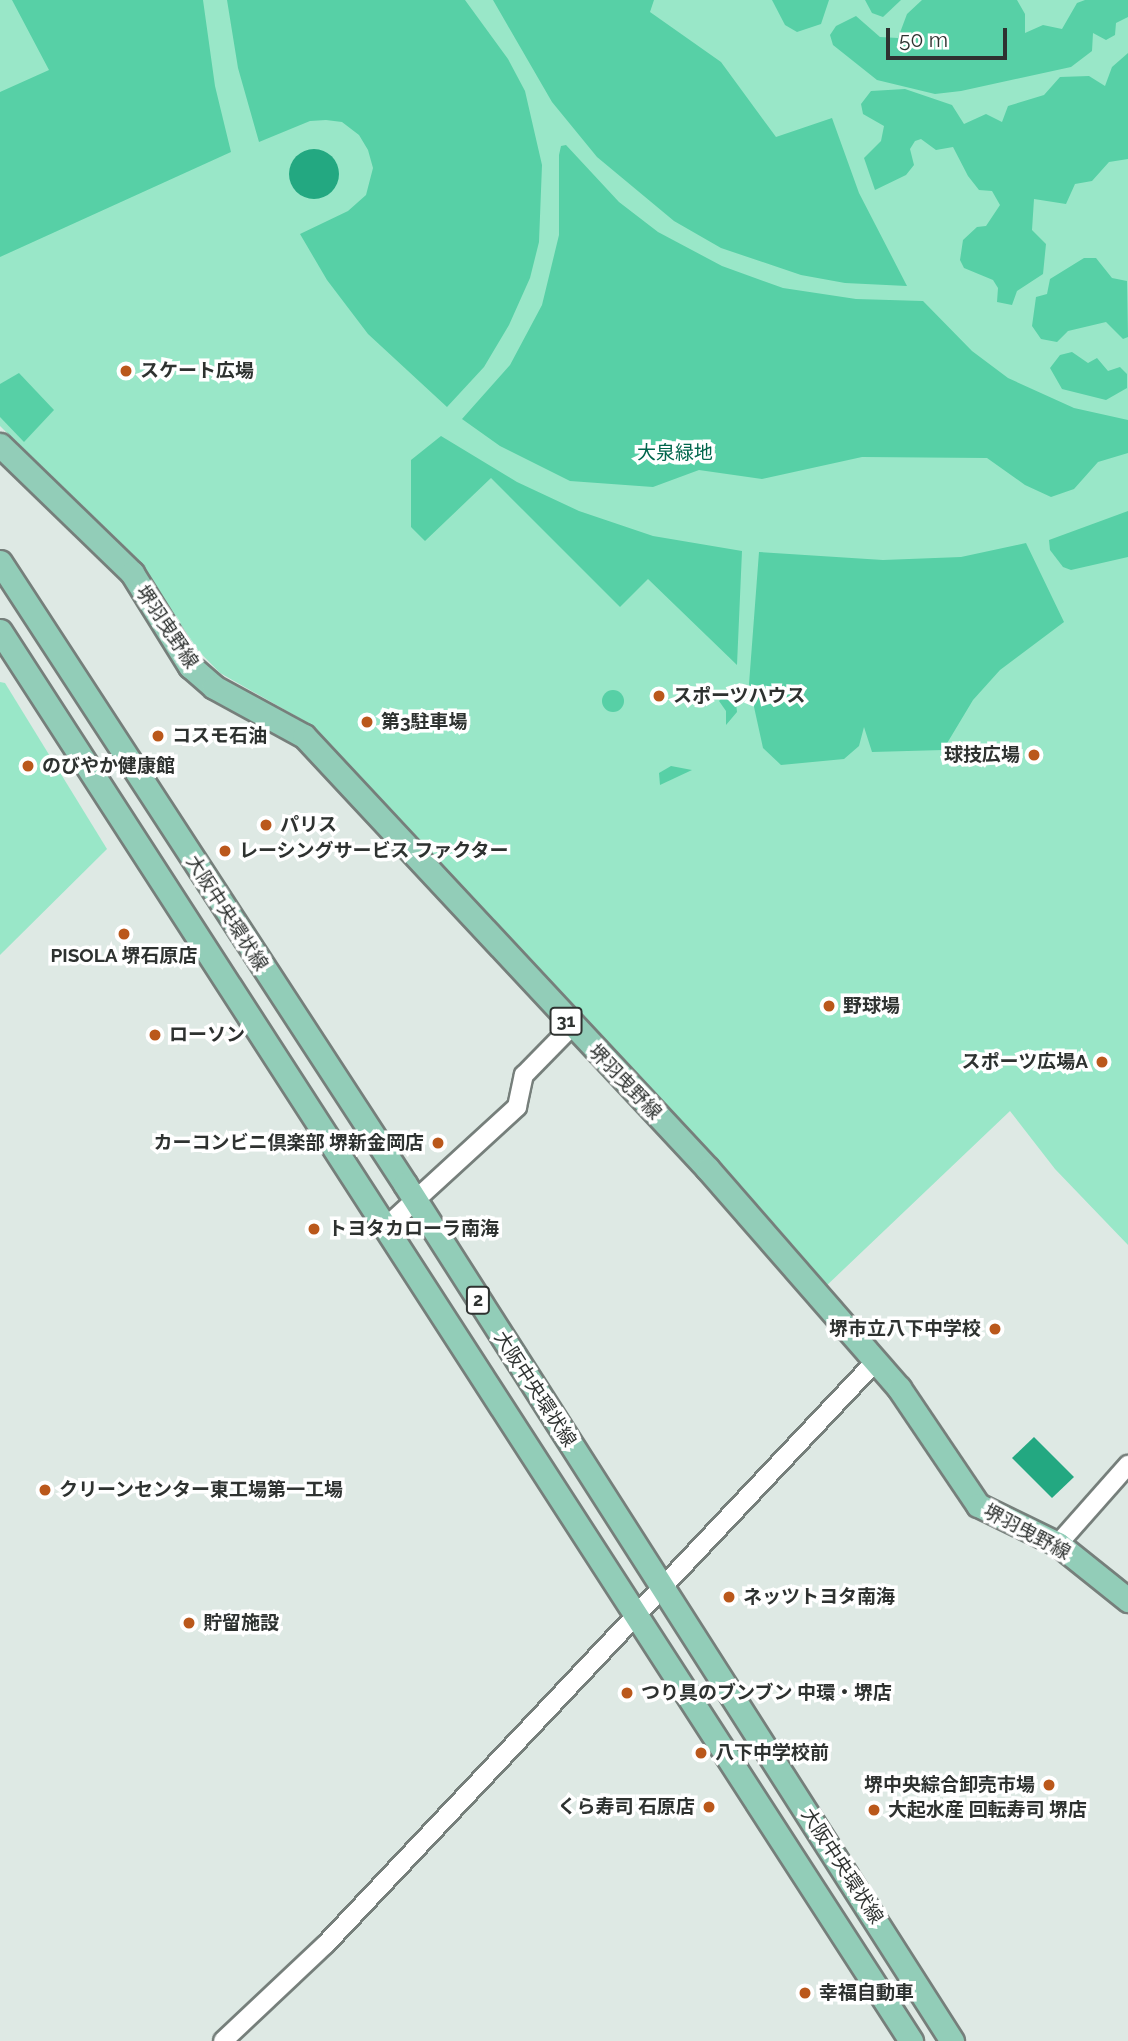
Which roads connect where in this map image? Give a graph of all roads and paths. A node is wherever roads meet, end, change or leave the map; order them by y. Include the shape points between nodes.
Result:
1 (0, 445) edge
2 (0, 562) edge
3 (0, 631) edge
4 (7, 653) edge
5 (571, 1027) junction
6 (417, 1203) junction
7 (386, 1227) junction
8 (874, 1363) junction
9 (1128, 1465) edge
10 (1058, 1544) junction
11 (662, 1589) junction
12 (1128, 1600) edge
13 (635, 1616) junction
14 (223, 2041) edge
15 (911, 2041) edge
16 (953, 2041) edge

1 - 5 main road, 堺羽曳野線 / 31 via 132,573 190,666 214,687 304,736
2 - 6 main road, 大阪中央環状線 / 2
3 - 4 main road, 大阪中央環状線 / 2
4 - 7 main road, 大阪中央環状線 / 2
5 - 6 street via 524,1075 517,1107
5 - 8 main road, 堺羽曳野線 / 31 via 708,1169
6 - 7 street
6 - 11 main road, 大阪中央環状線 / 2
7 - 13 main road, 大阪中央環状線 / 2
8 - 10 main road, 堺羽曳野線 / 31 via 920,1416 978,1505
8 - 11 street
9 - 10 street
10 - 12 main road, 堺羽曳野線 / 31
11 - 13 street
11 - 16 main road, 大阪中央環状線 / 2
13 - 14 street via 325,1945
13 - 15 main road, 大阪中央環状線 / 2

